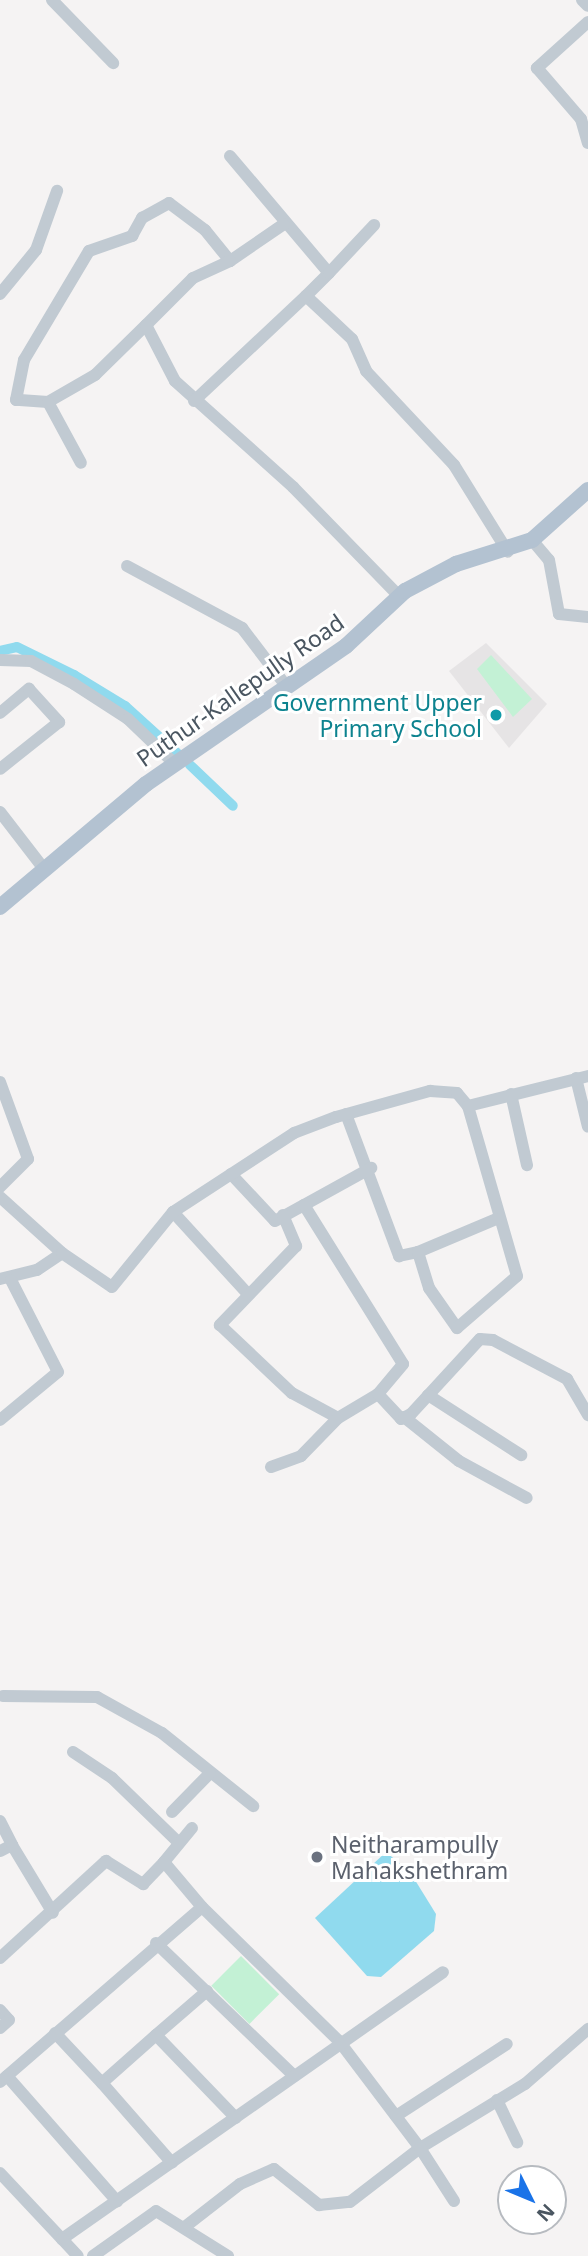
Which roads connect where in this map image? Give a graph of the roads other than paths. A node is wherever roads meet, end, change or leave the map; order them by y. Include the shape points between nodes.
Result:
1 (52, 0) edge
2 (582, 0) edge
3 (588, 6) edge
4 (588, 22) edge
5 (113, 63) dead end
6 (588, 143) edge
7 (230, 156) dead end
8 (57, 191) dead end
9 (284, 224) junction
10 (374, 225) dead end
11 (230, 261) junction
12 (329, 273) junction
13 (0, 294) edge
14 (306, 296) junction
15 (146, 325) junction
16 (194, 401) junction
17 (48, 402) junction
18 (81, 463) dead end
19 (588, 490) edge
20 (532, 540) junction
21 (508, 552) junction
22 (127, 566) dead end
23 (399, 596) junction
24 (588, 617) edge
25 (0, 660) edge
26 (287, 687) junction
27 (0, 713) edge
28 (176, 765) junction
29 (0, 769) edge
30 (0, 812) edge
31 (44, 869) junction
32 (0, 907) edge
33 (582, 1077) edge
34 (0, 1082) edge
35 (511, 1094) junction
36 (468, 1106) junction
37 (346, 1114) junction
38 (588, 1127) edge
39 (527, 1164) dead end
40 (370, 1168) junction
41 (231, 1174) junction
42 (0, 1187) edge
43 (0, 1197) edge
44 (304, 1205) junction
45 (173, 1212) junction
46 (283, 1216) junction
47 (496, 1219) junction
48 (418, 1252) junction
49 (62, 1254) junction
50 (6, 1280) edge
51 (246, 1292) junction
52 (377, 1394) junction
53 (428, 1395) junction
54 (588, 1415) edge
55 (404, 1417) junction
56 (338, 1418) junction
57 (0, 1420) edge
58 (521, 1455) dead end
59 (271, 1467) dead end
60 (527, 1499) dead end
61 (1, 1694) edge
62 (73, 1752) dead end
63 (210, 1773) junction
64 (253, 1806) dead end
65 (172, 1812) dead end
66 (0, 1821) edge
67 (192, 1828) dead end
68 (179, 1843) junction
69 (6, 1848) edge
70 (164, 1862) junction
71 (202, 1907) junction
72 (52, 1913) junction
73 (156, 1943) junction
74 (0, 1958) edge
75 (443, 1972) dead end
76 (206, 1991) junction
77 (0, 2010) edge
78 (0, 2028) edge
79 (588, 2029) edge
80 (55, 2033) junction
81 (156, 2035) junction
82 (339, 2041) junction
83 (507, 2044) dead end
84 (294, 2076) junction
85 (3, 2079) edge
86 (102, 2083) junction
87 (497, 2100) junction
88 (396, 2116) junction
89 (236, 2119) junction
90 (517, 2142) dead end
91 (420, 2148) junction
92 (172, 2163) junction
93 (0, 2173) edge
94 (117, 2201) junction
95 (454, 2201) dead end
96 (186, 2226) junction
97 (62, 2239) junction
98 (78, 2256) edge
99 (93, 2256) edge
100 (228, 2256) edge

1 - 5 street
2 - 3 street
4 - 6 street via 537,68 581,119
7 - 9 street
8 - 13 street via 36,250
9 - 11 street
9 - 12 street
10 - 12 street
11 - 15 street via 193,278
11 - 17 street via 205,230 162,202 132,236 95,246 54,302 24,360 16,400
12 - 14 street
14 - 16 street
14 - 21 street via 352,339 366,371 454,465
15 - 16 street via 175,381
15 - 17 street via 95,375
16 - 23 street via 293,487
17 - 18 street
19 - 20 main road, Puthur-Kallepully Road
20 - 21 main road, Puthur-Kallepully Road
20 - 24 street via 549,560 559,614
21 - 23 main road, Puthur-Kallepully Road via 456,565
22 - 26 street via 242,628
23 - 26 main road, Puthur-Kallepully Road via 346,646
25 - 28 street via 31,661 74,684 128,719
26 - 28 main road, Puthur-Kallepully Road
27 - 29 street via 29,689 59,722
28 - 31 main road, Puthur-Kallepully Road
30 - 31 street
31 - 32 main road, Puthur-Kallepully Road
33 - 35 street
33 - 38 street
34 - 42 street via 28,1159
35 - 36 street
35 - 39 street
36 - 37 street via 457,1093 430,1091
36 - 47 street
37 - 40 street
37 - 41 street via 295,1133
40 - 44 street
40 - 48 street via 398,1256
41 - 45 street
41 - 46 street via 275,1221
43 - 49 street
44 - 46 street
44 - 52 street via 403,1364
45 - 49 street via 112,1287
45 - 51 street
46 - 51 street via 296,1246
47 - 48 street
47 - 48 street via 517,1276 464,1327 457,1328 439,1304
49 - 50 street
50 - 57 street via 58,1372
51 - 56 street via 220,1325 292,1393
52 - 55 street
52 - 56 street
53 - 54 street via 480,1339 493,1340 567,1380
53 - 55 street
53 - 58 street
55 - 60 street via 458,1461
56 - 59 street via 301,1456
61 - 63 street via 97,1697 162,1733
62 - 68 street via 111,1778
63 - 64 street
63 - 65 street
66 - 69 street
67 - 68 street
68 - 70 street
69 - 72 street
70 - 71 street
70 - 72 street via 143,1884 106,1861
71 - 73 street
71 - 82 street
72 - 74 street
73 - 76 street
73 - 80 street
75 - 82 street
76 - 81 street
76 - 84 street
77 - 78 street via 9,2020
79 - 87 street
80 - 85 street
80 - 86 street
81 - 86 street
81 - 89 street
82 - 84 street
82 - 88 street
83 - 88 street
84 - 89 street
85 - 94 street
86 - 92 street
87 - 90 street
87 - 91 street
88 - 91 street
89 - 92 street
91 - 95 street
91 - 96 street via 349,2202 319,2205 274,2169 240,2184
92 - 94 street
93 - 97 street
94 - 97 street
96 - 99 street via 156,2211
96 - 100 street
97 - 98 street

